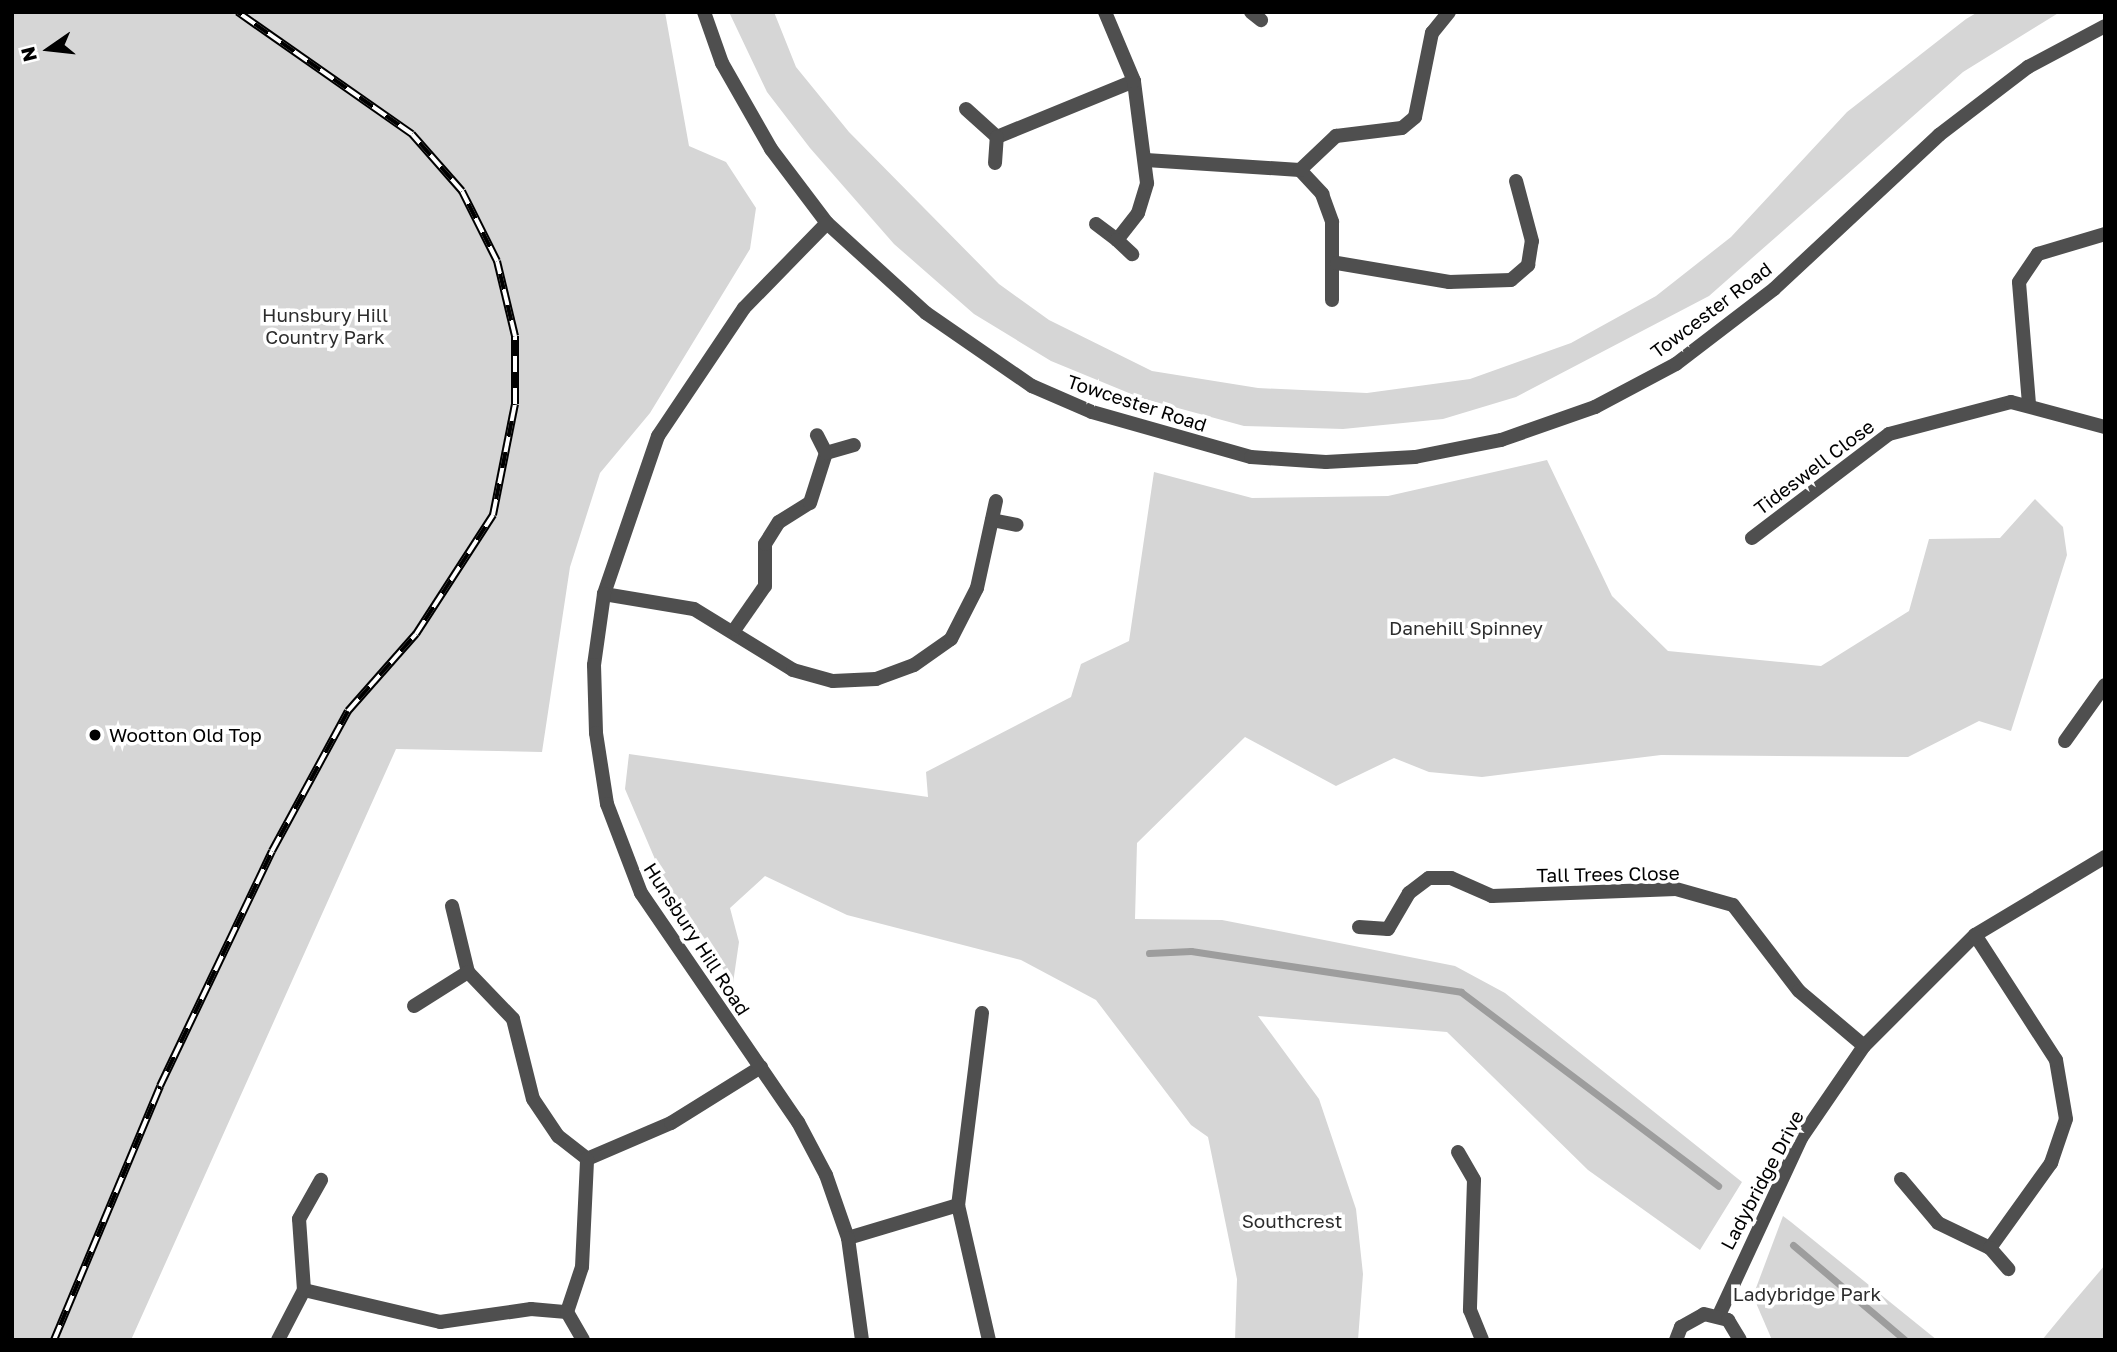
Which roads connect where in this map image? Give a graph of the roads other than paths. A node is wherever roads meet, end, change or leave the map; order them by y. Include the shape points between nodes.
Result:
1 (704, 12) edge
2 (1105, 12) edge
3 (1449, 12) edge
4 (2105, 26) edge
5 (1134, 81) junction
6 (966, 109) dead end
7 (997, 137) junction
8 (1146, 160) junction
9 (995, 163) dead end
10 (1300, 170) junction
11 (1516, 181) dead end
12 (827, 223) junction
13 (1097, 224) dead end
14 (2105, 234) edge
15 (1117, 240) junction
16 (1132, 254) dead end
17 (1337, 263) junction
18 (1332, 300) dead end
19 (2029, 404) junction
20 (2105, 427) edge
21 (817, 435) dead end
22 (854, 445) dead end
23 (826, 453) junction
24 (996, 501) dead end
25 (992, 520) junction
26 (1017, 525) dead end
27 (1752, 538) dead end
28 (604, 594) junction
29 (735, 629) junction
30 (2105, 685) edge
31 (2065, 741) dead end
32 (2105, 857) edge
33 (452, 906) dead end
34 (1359, 927) dead end
35 (1975, 935) junction
36 (468, 972) junction
37 (414, 1006) dead end
38 (982, 1013) dead end
39 (1864, 1046) junction
40 (761, 1067) junction
41 (1458, 1153) dead end
42 (587, 1159) junction
43 (1900, 1179) dead end
44 (321, 1180) dead end
45 (958, 1205) junction
46 (848, 1238) junction
47 (1990, 1248) junction
48 (2008, 1269) dead end
49 (304, 1290) junction
50 (567, 1312) junction
51 (1719, 1315) junction
52 (278, 1340) edge
53 (583, 1340) edge
54 (862, 1340) edge
55 (989, 1340) edge
56 (1482, 1340) edge
57 (1676, 1340) edge
58 (1740, 1340) edge

1 - 12 street, Towcester Road via 722,63 771,149
2 - 5 street
3 - 10 street via 1432,33 1415,117 1402,128 1336,136
4 - 12 street, Towcester Road via 2028,67 1939,135 1774,289 1676,365 1560,419 1501,440 1415,457 1326,462 1251,457 1092,412 1032,386 926,313
5 - 7 street
5 - 8 street
6 - 7 street
7 - 9 street
8 - 10 street
8 - 15 street via 1138,213
10 - 17 street via 1322,194
11 - 17 street via 1532,241 1528,265 1511,280 1449,282
12 - 28 street, Hunsbury Hill Road via 744,308 658,436
13 - 15 street
14 - 19 street via 2038,254 2019,282
15 - 16 street
17 - 18 street
19 - 20 street, Tideswell Close
19 - 27 street, Tideswell Close via 2011,402 1889,434
21 - 23 street
22 - 23 street
23 - 29 street via 810,503 779,523 765,544 765,586
24 - 25 street
25 - 26 street
25 - 29 street via 968,614 951,639 914,665 876,679 833,681 793,670
28 - 29 street via 694,609
28 - 40 street, Hunsbury Hill Road via 594,666 596,733 607,804 627,867
30 - 31 street
32 - 35 street, Ladybridge Drive
33 - 36 street
34 - 39 street, Tall Trees Close via 1388,929 1409,893 1429,878 1451,878 1493,896 1676,889 1733,905 1799,990
35 - 39 street, Ladybridge Drive
35 - 47 street via 2056,1060 2066,1119 2051,1163
36 - 37 street
36 - 42 street via 513,1019 533,1099 558,1136
38 - 45 street
39 - 51 street, Ladybridge Drive via 1801,1138
40 - 42 street via 671,1123
40 - 46 street, Hunsbury Hill Road via 826,1175
41 - 56 street via 1474,1180 1470,1310
42 - 50 street via 582,1267
43 - 47 street via 1938,1223
44 - 49 street via 299,1219
45 - 46 street
45 - 55 street
46 - 54 street, Hunsbury Hill Road
47 - 48 street
49 - 50 street via 440,1322 531,1309
49 - 52 street
50 - 53 street
51 - 57 street via 1690,1320
51 - 58 street

